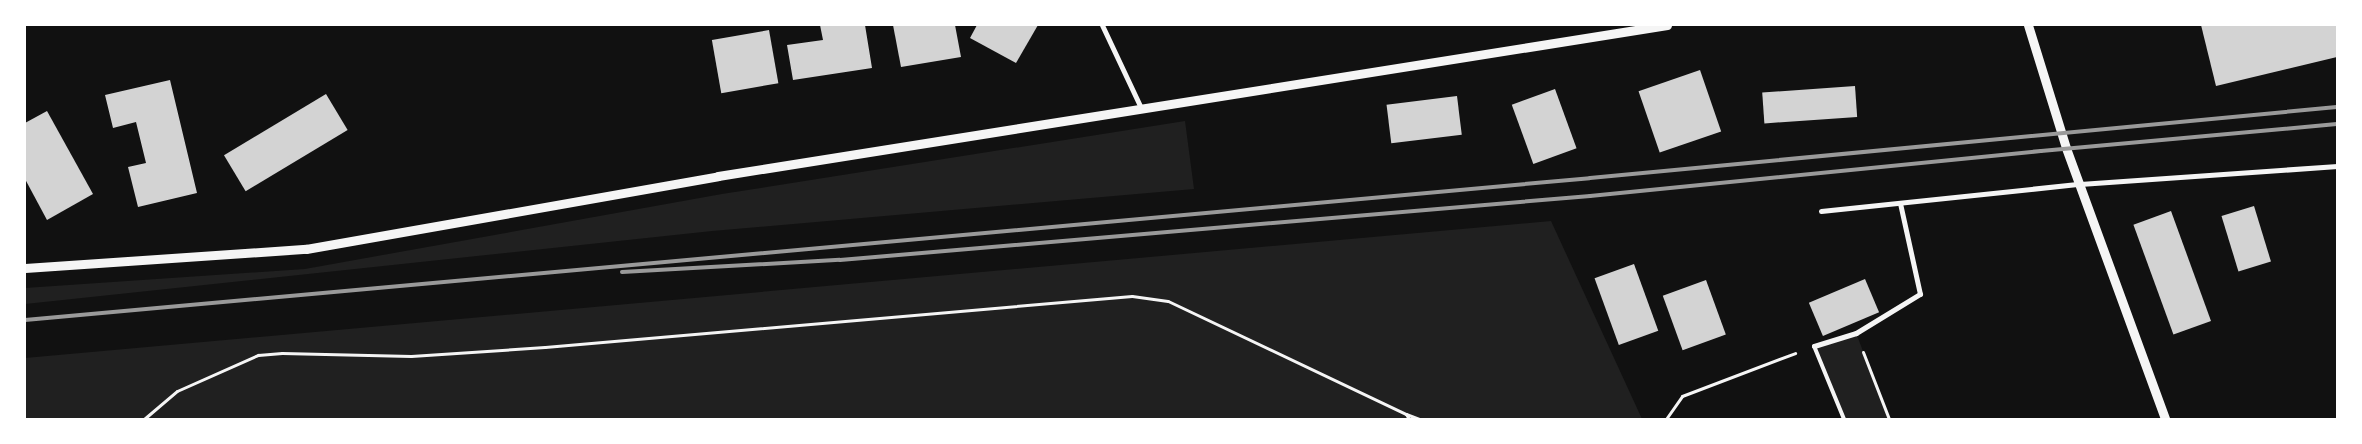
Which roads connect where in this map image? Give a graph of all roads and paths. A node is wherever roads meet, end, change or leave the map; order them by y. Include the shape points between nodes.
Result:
1 (1102, 25) edge
2 (1667, 25) edge
3 (2028, 25) edge
4 (1141, 108) junction
5 (2337, 166) edge
6 (2080, 184) junction
7 (1900, 203) joint
8 (1821, 211) joint
9 (25, 268) edge
10 (1856, 333) junction
11 (1814, 346) junction
12 (1406, 414) junction
13 (144, 419) edge
14 (1409, 419) edge
15 (1419, 419) edge
16 (1666, 419) edge
17 (1844, 419) edge
18 (1889, 419) edge
19 (2165, 419) edge

1 - 4 street
2 - 4 street
3 - 6 street via 2061,134
4 - 9 street via 718,176 306,250
5 - 6 street
6 - 8 street
6 - 19 street
7 - 8 lane
7 - 10 street via 1920,294
10 - 11 street
10 - 18 path
11 - 16 path via 1682,396
11 - 17 lane
12 - 13 path via 1168,301 1132,296 545,347 411,356 258,355 177,390
12 - 14 path
12 - 15 path

